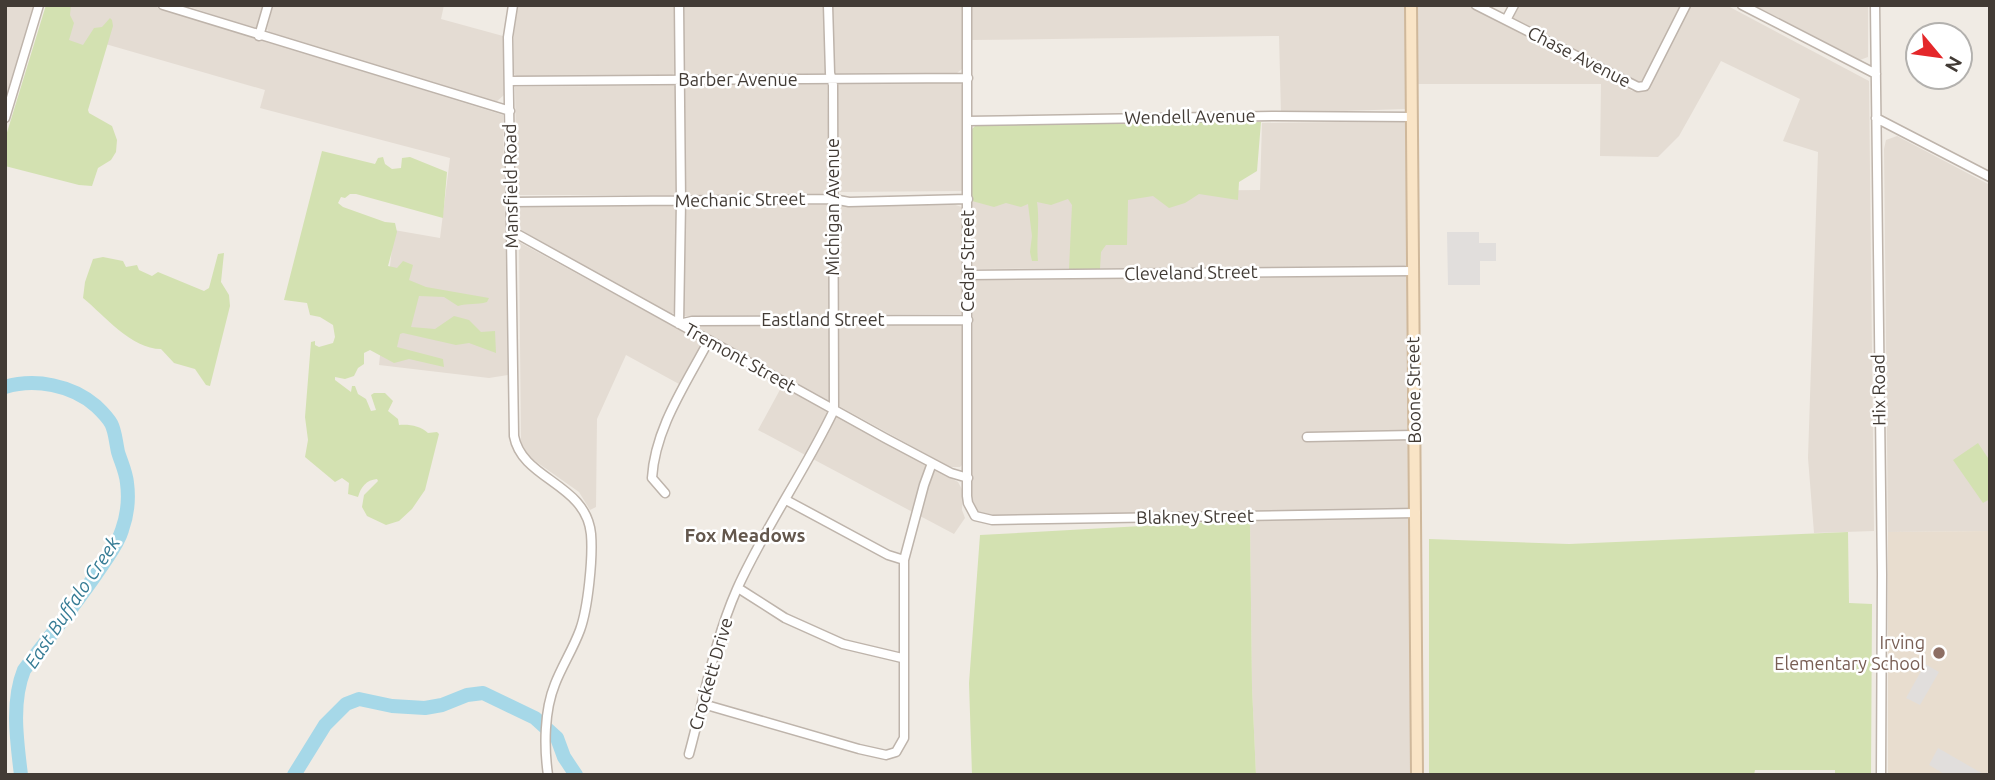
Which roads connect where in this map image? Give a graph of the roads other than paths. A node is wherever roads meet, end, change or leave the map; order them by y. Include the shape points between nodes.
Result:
1 (38, 5) edge
2 (163, 5) edge
3 (268, 5) edge
4 (513, 5) edge
5 (679, 5) edge
6 (828, 5) edge
7 (967, 5) edge
8 (1411, 5) edge
9 (1476, 5) edge
10 (1514, 5) edge
11 (1686, 5) edge
12 (1742, 5) edge
13 (1875, 5) edge
14 (1506, 20) junction
15 (259, 36) junction
16 (1876, 74) junction
17 (968, 78) junction
18 (831, 79) junction
19 (681, 80) junction
20 (509, 81) junction
21 (510, 111) junction
22 (1412, 117) junction
23 (5, 118) edge
24 (1876, 118) junction
25 (967, 121) junction
26 (1990, 177) edge
27 (968, 198) junction
28 (833, 199) junction
29 (681, 201) junction
30 (512, 202) junction
31 (513, 236) junction
32 (1413, 271) junction
33 (968, 275) junction
34 (833, 320) junction
35 (968, 320) junction
36 (679, 324) junction
37 (709, 340) junction
38 (834, 410) junction
39 (1414, 435) junction
40 (1307, 437) dead end
41 (932, 463) junction
42 (968, 478) junction
43 (665, 493) dead end
44 (786, 500) junction
45 (1416, 513) junction
46 (975, 516) joint
47 (904, 560) junction
48 (737, 588) junction
49 (902, 658) junction
50 (703, 704) junction
51 (689, 754) dead end
52 (547, 772) edge
53 (1417, 775) edge
54 (1881, 775) edge

1 - 23 street
2 - 15 street, Mansfield Road
3 - 15 street
4 - 20 street
5 - 19 street
6 - 18 street, Michigan Avenue
7 - 17 street, Cedar Street
8 - 22 street, Boone Street
9 - 14 street, Chase Avenue
10 - 14 street
11 - 14 street, Chase Avenue via 1645,86 1630,84
12 - 16 street
13 - 16 street, Hix Road
15 - 21 street, Mansfield Road
16 - 24 street, Hix Road
17 - 18 street, Barber Avenue
17 - 25 street, Cedar Street
18 - 19 street, Barber Avenue
18 - 28 street, Michigan Avenue
19 - 20 street, Barber Avenue
19 - 29 street
20 - 21 street
21 - 30 street, Mansfield Road
22 - 25 street, Wendell Avenue
22 - 32 street, Boone Street
24 - 26 street
24 - 54 street, Hix Road
25 - 27 street, Cedar Street
27 - 28 street, Mechanic Street
27 - 33 street, Cedar Street
28 - 29 street, Mechanic Street
28 - 34 street, Michigan Avenue
29 - 30 street, Mechanic Street
29 - 36 street
30 - 31 street, Mansfield Road
31 - 36 street, Tremont Street
31 - 52 street, Mansfield Road via 515,441 527,461 584,510 590,529 584,611 547,714
32 - 33 street, Cleveland Street
32 - 39 street, Boone Street
33 - 35 street, Cedar Street
34 - 35 street, Eastland Street
34 - 36 street, Eastland Street
34 - 38 street, Michigan Avenue
35 - 42 street, Cedar Street
36 - 37 street, Tremont Street
37 - 38 street, Tremont Street
37 - 43 street via 653,456 652,478
38 - 41 street, Tremont Street
38 - 44 street, Crockett Drive
39 - 40 street
39 - 45 street, Boone Street
41 - 42 street, Tremont Street
41 - 47 street
42 - 46 street, Cedar Street via 968,503
44 - 47 street
44 - 48 street, Crockett Drive
45 - 46 street, Blakney Street via 999,520
45 - 53 street, Boone Street
47 - 49 street
48 - 49 street via 785,618 843,644
48 - 50 street, Crockett Drive via 720,633
49 - 50 street via 904,738 896,752 886,755
50 - 51 street, Crockett Drive

